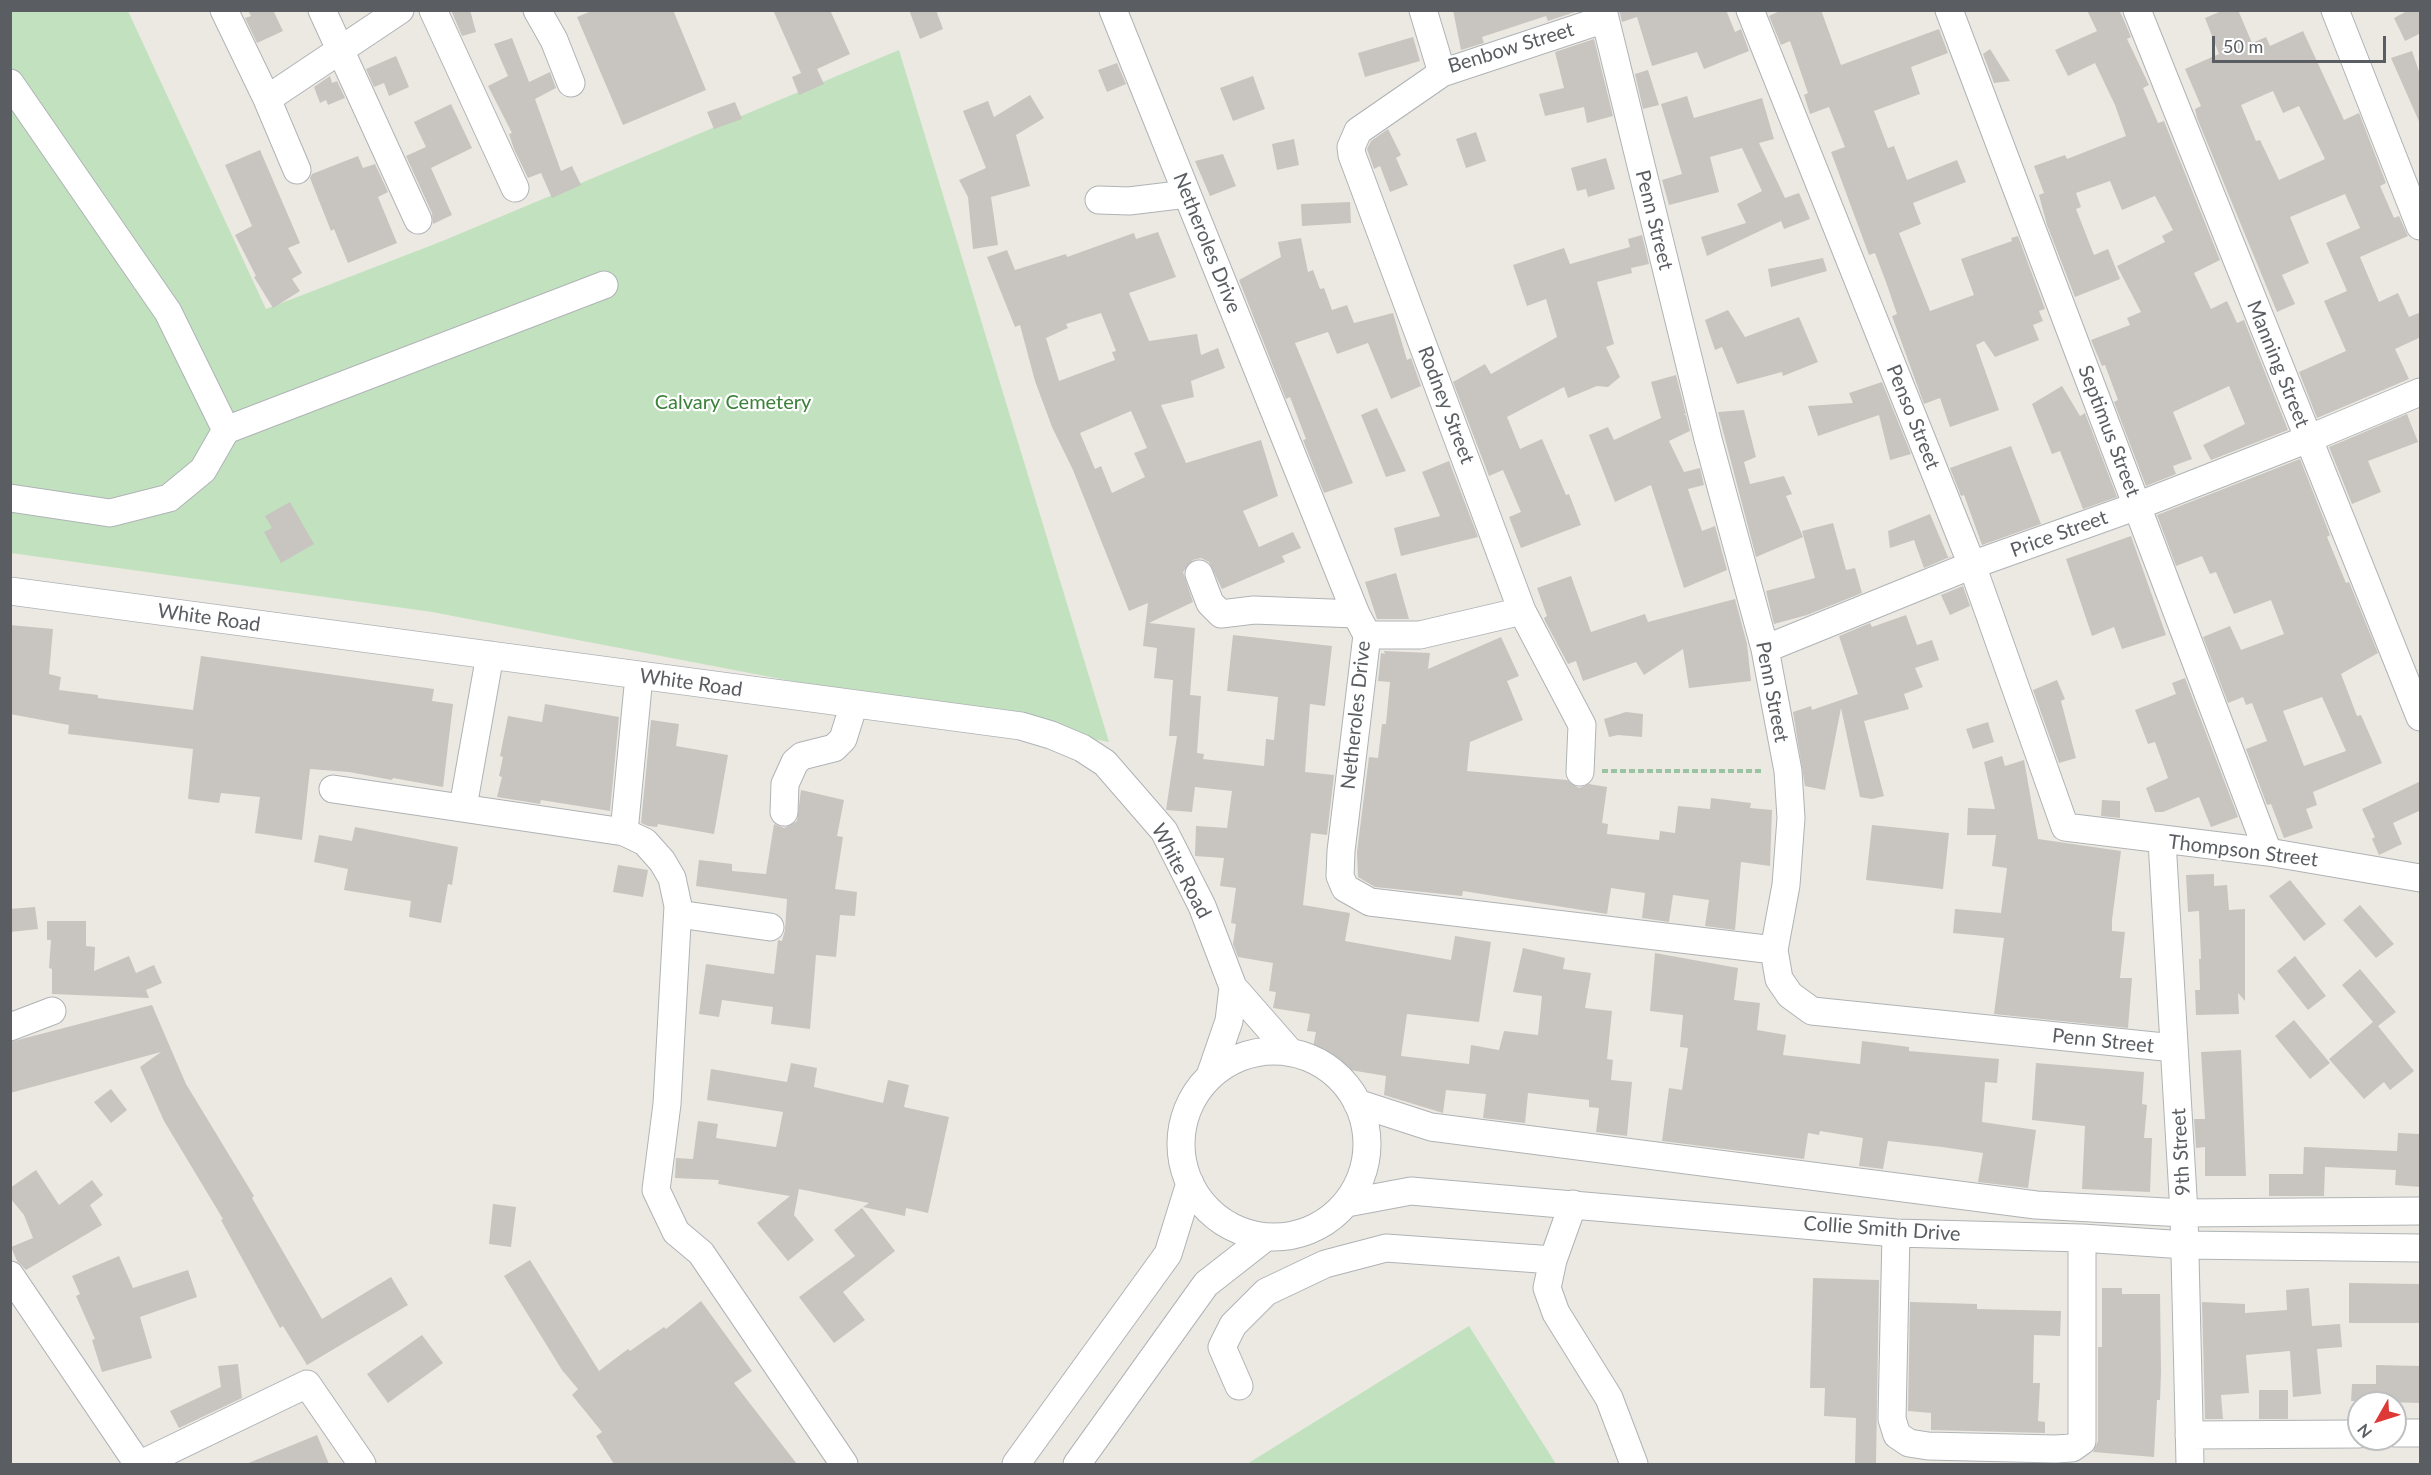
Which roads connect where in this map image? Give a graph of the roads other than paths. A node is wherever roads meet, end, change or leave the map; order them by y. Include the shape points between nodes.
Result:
1 (224, 10) edge
2 (322, 10) edge
3 (400, 10) edge
4 (433, 10) edge
5 (537, 10) edge
6 (1113, 10) edge
7 (1423, 10) edge
8 (1750, 10) edge
9 (1949, 10) edge
10 (2137, 10) edge
11 (2335, 10) edge
12 (1604, 15) edge
13 (341, 49) junction
14 (1442, 74) junction
15 (10, 83) edge
16 (571, 83) dead end
17 (267, 99) junction
18 (297, 170) dead end
19 (515, 188) dead end
20 (1187, 194) junction
21 (1099, 200) dead end
22 (418, 220) dead end
23 (2421, 226) edge
24 (604, 285) dead end
25 (2421, 392) edge
26 (226, 430) junction
27 (2308, 439) junction
28 (10, 498) edge
29 (2137, 506) junction
30 (1972, 565) junction
31 (1199, 574) dead end
32 (10, 591) edge
33 (1522, 611) junction
34 (1362, 625) junction
35 (1765, 649) junction
36 (490, 655) junction
37 (639, 676) junction
38 (854, 704) junction
39 (2421, 717) edge
40 (1580, 771) road end
41 (333, 789) dead end
42 (463, 807) junction
43 (784, 812) dead end
44 (2065, 827) joint
45 (624, 832) junction
46 (2162, 841) junction
47 (2268, 852) junction
48 (2421, 878) edge
49 (678, 914) junction
50 (770, 927) dead end
51 (1774, 950) junction
52 (1233, 987) junction
53 (52, 1011) dead end
54 (10, 1027) edge
55 (2174, 1048) junction
56 (1290, 1052) junction
57 (1210, 1076) junction
58 (1357, 1102) junction
59 (1190, 1183) junction
60 (1347, 1203) junction
61 (1573, 1204) junction
62 (2421, 1211) edge
63 (2184, 1213) junction
64 (1896, 1233) junction
65 (1266, 1237) junction
66 (2082, 1238) junction
67 (2185, 1245) junction
68 (2421, 1248) edge
69 (1553, 1260) junction
70 (10, 1275) edge
71 (19, 1306) edge
72 (1239, 1386) dead end
73 (2347, 1434) edge
74 (2189, 1435) junction
75 (140, 1464) edge
76 (362, 1464) edge
77 (844, 1464) edge
78 (1016, 1464) edge
79 (1077, 1464) edge
80 (1634, 1464) edge
81 (2190, 1464) edge

1 - 17 street
2 - 13 street
3 - 13 street
4 - 19 street
5 - 16 street
6 - 20 street, Netheroles Drive
7 - 14 street, Benbow Street
8 - 30 street, Penso Street
9 - 29 street, Septimus Street
10 - 27 street, Manning Street
11 - 23 street
12 - 14 street, Benbow Street
12 - 35 street, Penn Street via 1708,439
13 - 17 street
13 - 22 street
14 - 33 street, Rodney Street via 1358,131 1352,154
15 - 26 street via 168,312
17 - 18 street
20 - 21 street via 1129,201
20 - 34 street, Netheroles Drive
24 - 26 street
25 - 27 street, Price Street
26 - 28 street via 203,470 169,498 110,513
27 - 29 street, Price Street
27 - 39 street, Manning Street
29 - 30 street, Price Street
29 - 47 street, Septimus Street
30 - 35 street, Price Street
30 - 44 street, Penso Street
31 - 34 street via 1210,603 1221,614 1264,610
32 - 36 street, White Road
33 - 34 street via 1420,635
33 - 40 street, Rodney Street via 1582,724
34 - 51 street, Netheroles Drive via 1341,851 1340,876 1345,888 1370,902
35 - 51 street, Penn Street via 1788,771 1790,829 1786,885
36 - 37 street, White Road
36 - 42 street
37 - 38 street, White Road
37 - 45 street
38 - 43 street via 843,739 834,748 802,756 795,762 785,783
38 - 52 street, White Road via 1021,726 1082,748 1105,763 1164,831 1202,906
41 - 42 street
42 - 45 street
44 - 46 street, Thompson Street
45 - 49 street via 645,842 662,861 672,878
46 - 47 street, Thompson Street
46 - 55 street, 9th Street
47 - 48 street, Thompson Street
49 - 50 street
49 - 77 street via 667,1104 656,1190 676,1232 701,1253
51 - 55 street, Penn Street via 1779,978 1790,995 1812,1011
52 - 56 street, White Road
52 - 57 street, White Road via 1229,1022
53 - 54 street
55 - 63 street, 9th Street
56 - 57 street via 1262,1051 1234,1059
56 - 58 street via 1325,1067 1341,1079
57 - 59 street via 1195,1094 1181,1138
58 - 60 street via 1365,1123 1365,1165
58 - 63 street, Collie Smith Drive via 1431,1127 2036,1205
59 - 65 street via 1209,1210 1235,1228
59 - 78 street via 1168,1254
60 - 61 street, Collie Smith Drive via 1411,1191
60 - 65 street via 1311,1230
61 - 64 street, Collie Smith Drive
61 - 69 street
62 - 63 street, Collie Smith Drive
63 - 67 street, 9th Street
64 - 66 street, Collie Smith Drive
64 - 66 street via 1892,1419 1897,1435 1909,1443 1939,1447 2055,1449 2072,1448 2082,1441
65 - 79 street via 1206,1284
66 - 67 street, Collie Smith Drive
67 - 68 street, Collie Smith Drive
67 - 74 street, 9th Street
69 - 72 street via 1386,1248 1326,1264 1266,1292 1233,1325 1222,1347
69 - 80 street via 1547,1288 1556,1313 1609,1398
70 - 71 street
71 - 75 street
73 - 74 street
74 - 81 street, 9th Street
75 - 76 street via 307,1384

